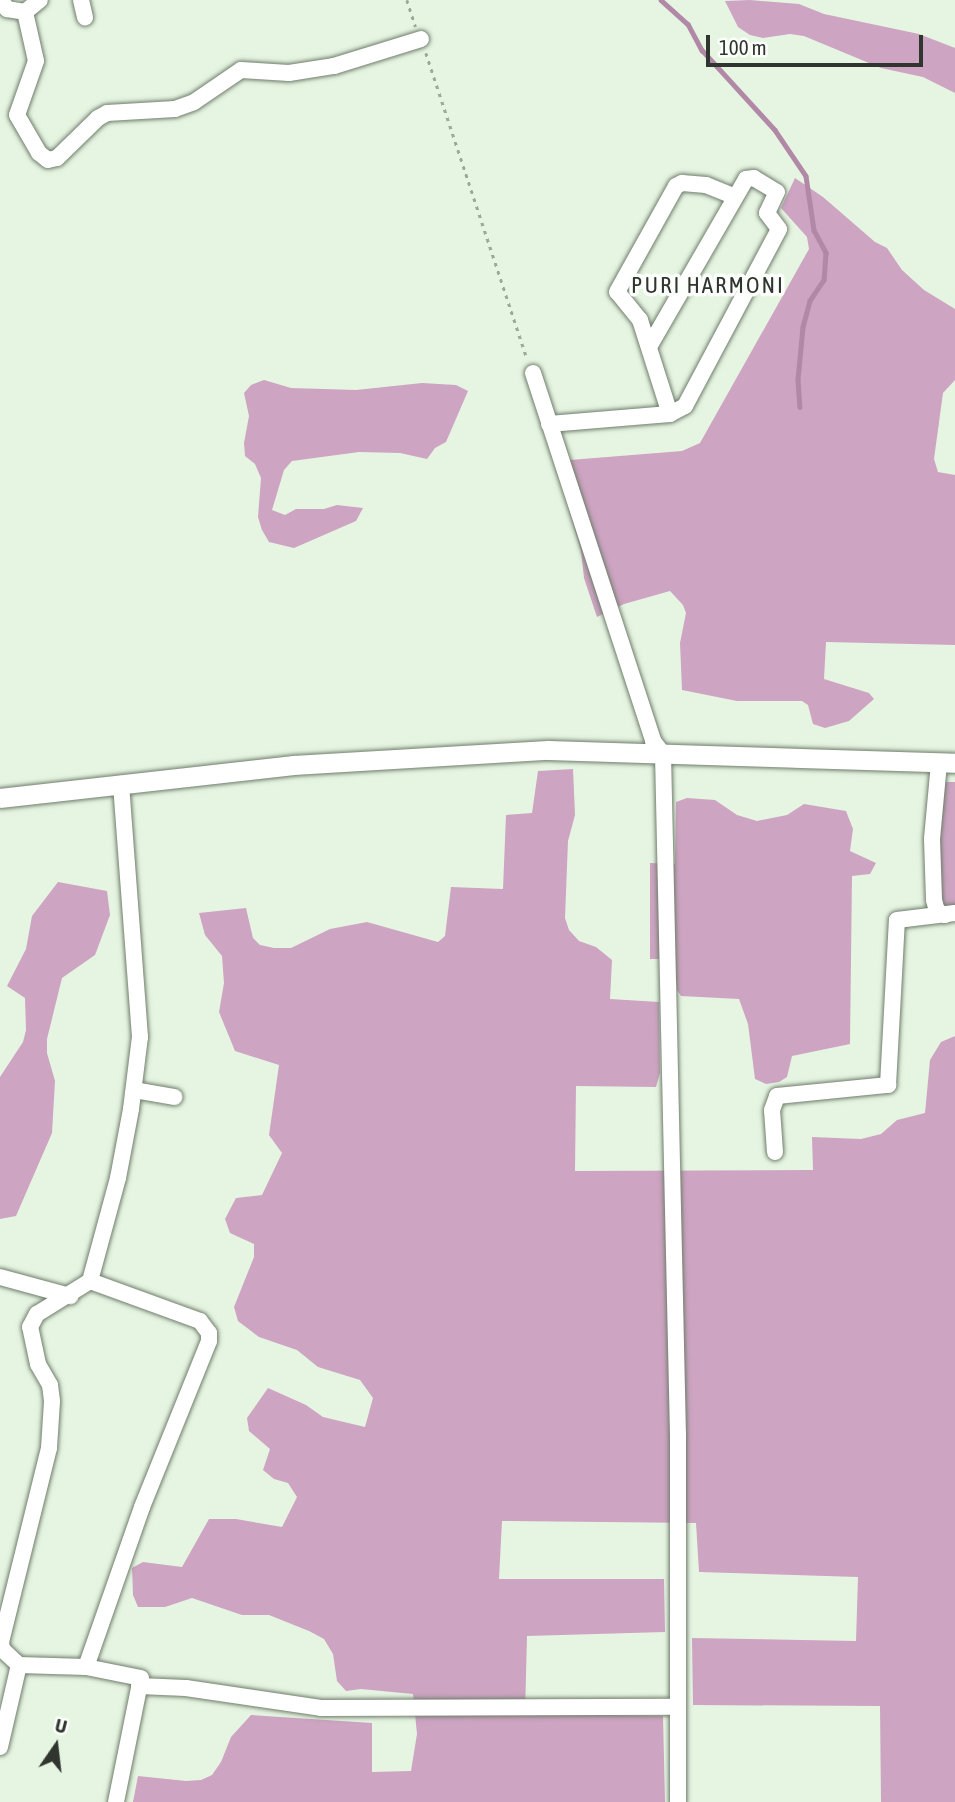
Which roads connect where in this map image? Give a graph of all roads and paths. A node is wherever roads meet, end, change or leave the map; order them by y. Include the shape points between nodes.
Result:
1 (1, 0) edge
2 (40, 0) edge
3 (82, 0) edge
4 (407, 0) edge
5 (25, 12) junction
6 (85, 18) dead end
7 (421, 39) junction
8 (734, 197) junction
9 (650, 345) junction
10 (533, 373) joint
11 (670, 414) junction
12 (549, 424) junction
13 (663, 754) junction
14 (947, 763) edge
15 (121, 783) junction
16 (0, 798) edge
17 (950, 914) edge
18 (134, 1090) junction
19 (174, 1097) dead end
20 (775, 1152) dead end
21 (0, 1277) edge
22 (90, 1281) junction
23 (70, 1296) junction
24 (19, 1665) junction
25 (86, 1667) junction
26 (139, 1686) junction
27 (677, 1707) junction
28 (0, 1747) edge
29 (116, 1802) edge
30 (678, 1802) edge

1 - 5 street via 8,9
2 - 5 street
3 - 6 street
4 - 7 path
5 - 7 street via 36,61 17,115 48,160 57,158 107,113 175,109 194,102 241,70 289,73 334,66
7 - 10 path
8 - 9 street
8 - 9 street via 706,185 682,183 673,191 617,292 638,315
8 - 11 street via 750,177 777,192 767,215 779,229 685,406
9 - 11 street
10 - 12 street
11 - 12 street
12 - 13 street via 653,741
13 - 14 street
13 - 15 street via 534,750 293,765
13 - 27 street via 678,1434
14 - 17 street via 932,839 934,900 937,911
15 - 16 street
15 - 18 street via 140,1037
17 - 20 street via 897,920 888,1086 777,1096 772,1110
18 - 19 street
18 - 22 street via 118,1178
21 - 23 street
22 - 23 street
22 - 25 street via 200,1321 209,1341 142,1507
23 - 24 street via 37,1314 30,1327 52,1401 49,1448 2,1642 2,1648
24 - 25 street
24 - 28 street
25 - 26 street via 141,1678
26 - 27 street via 321,1707
26 - 29 street
27 - 30 street

